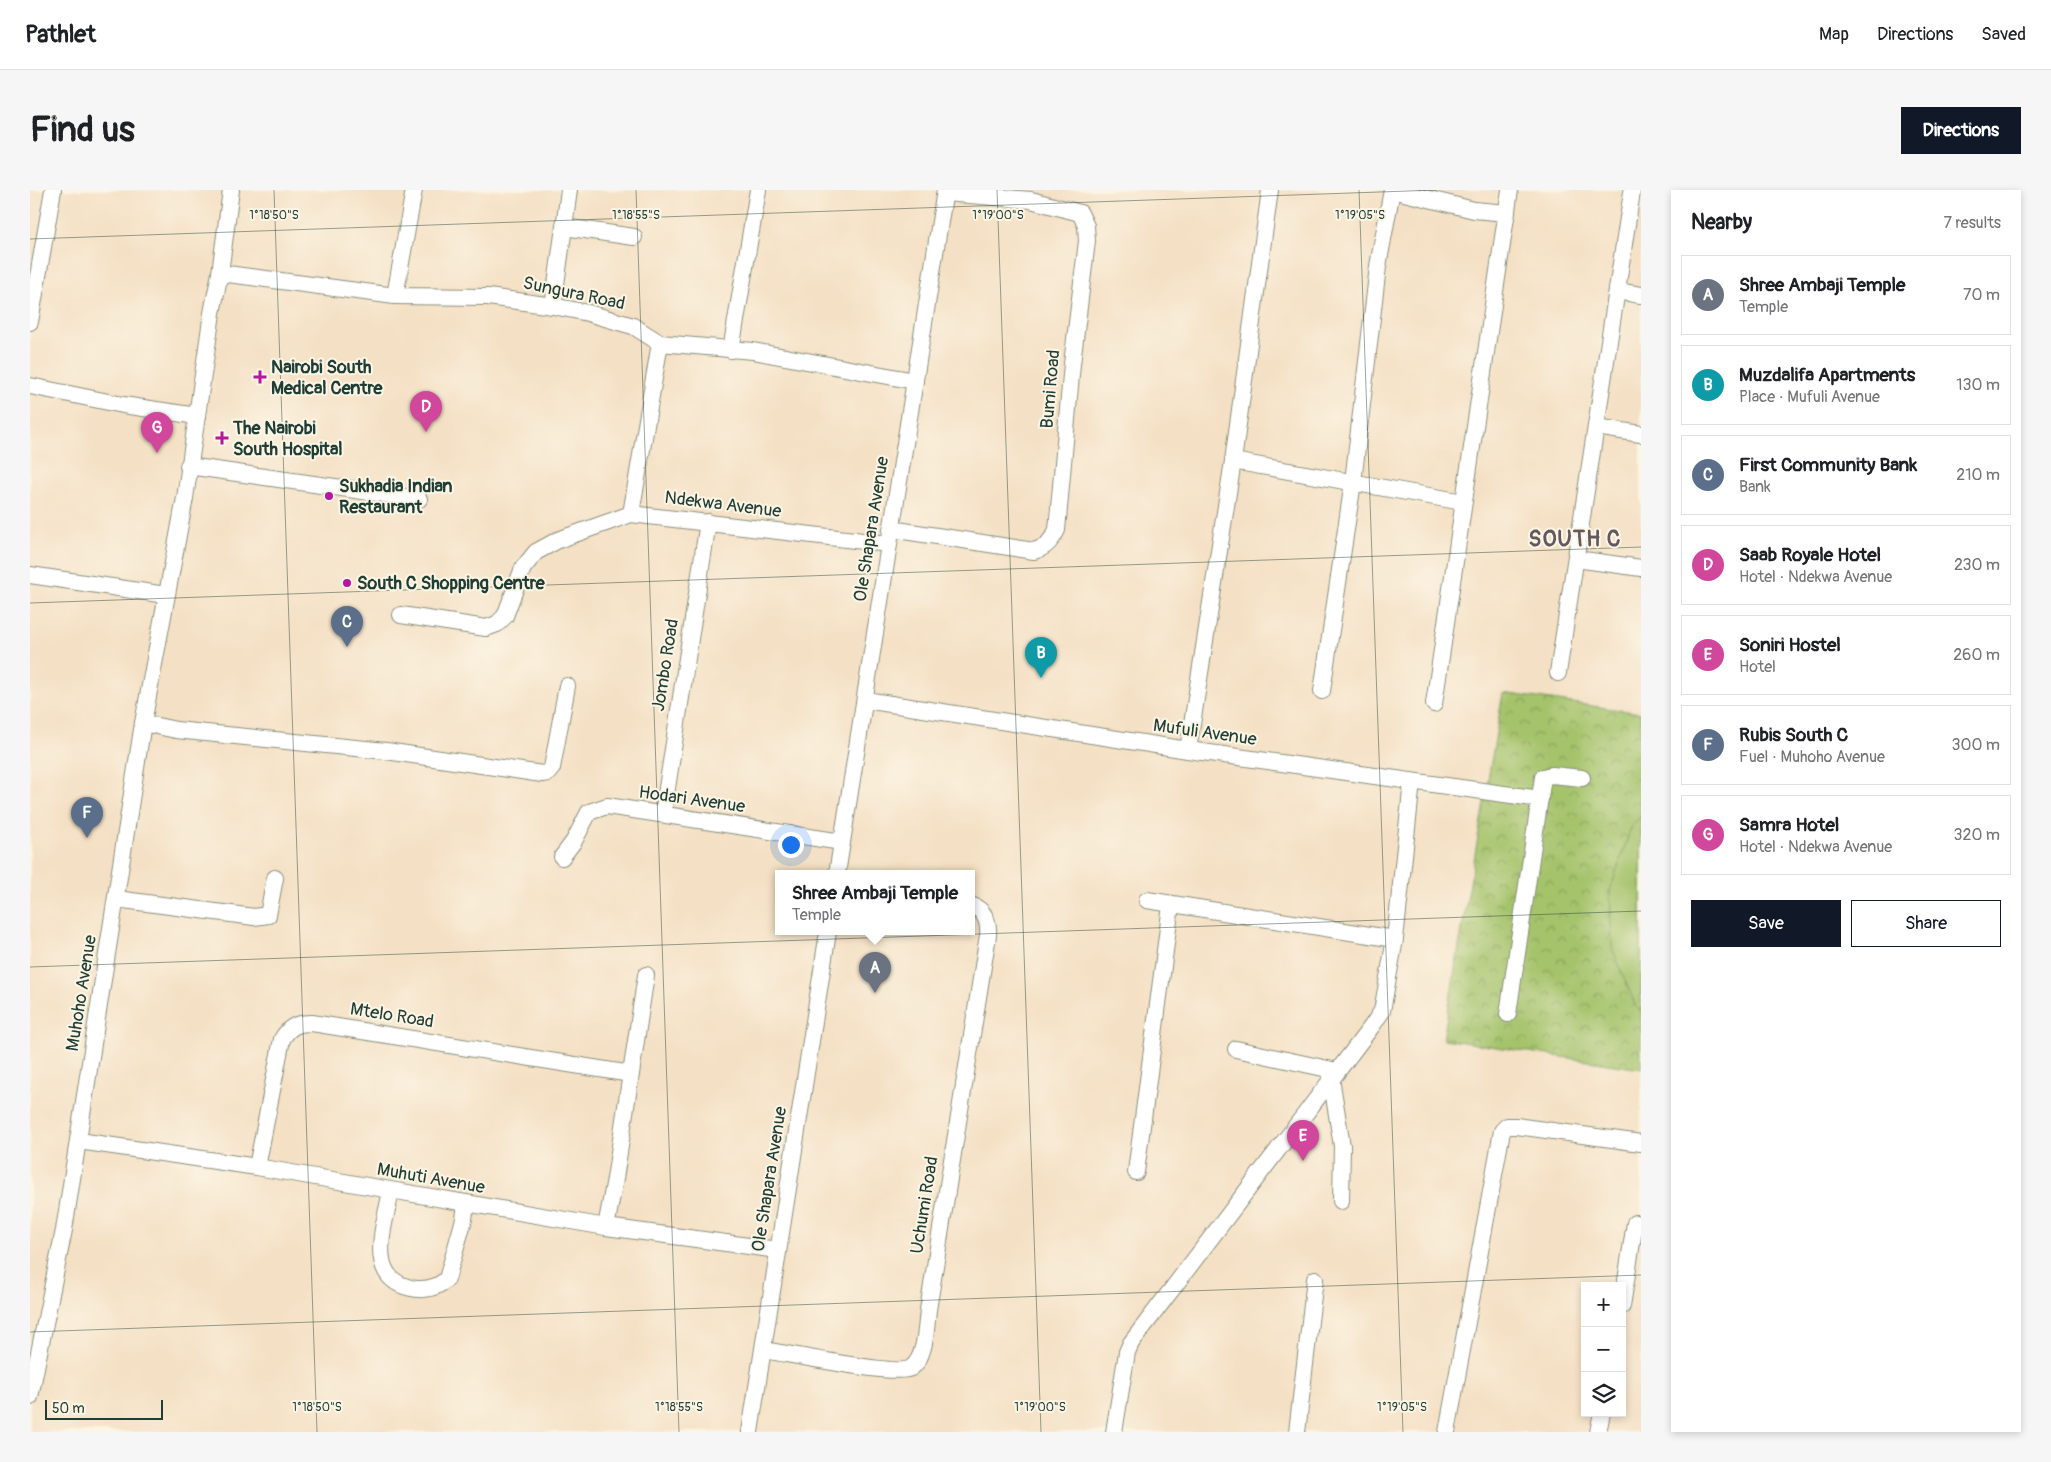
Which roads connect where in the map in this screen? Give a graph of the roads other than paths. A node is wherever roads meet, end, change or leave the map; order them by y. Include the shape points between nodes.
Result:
1 (53, 190) edge
2 (231, 190) edge
3 (414, 190) edge
4 (569, 190) edge
5 (758, 190) edge
6 (1270, 190) edge
7 (1392, 190) edge
8 (1510, 190) edge
9 (945, 192) edge
10 (1632, 192) dead end
11 (1507, 213) junction
12 (564, 228) junction
13 (634, 237) dead end
14 (220, 273) junction
15 (1617, 291) junction
16 (1641, 295) edge
17 (395, 296) junction
18 (553, 306) junction
19 (30, 322) edge
20 (660, 343) junction
21 (731, 350) junction
22 (915, 381) junction
23 (30, 386) edge
24 (196, 416) junction
25 (1596, 427) junction
26 (1641, 434) edge
27 (1233, 461) junction
28 (188, 466) junction
29 (1353, 482) junction
30 (418, 499) dead end
31 (1463, 502) junction
32 (631, 514) junction
33 (708, 522) junction
34 (890, 536) junction
35 (1576, 559) junction
36 (1641, 568) edge
37 (30, 575) edge
38 (166, 594) junction
39 (401, 616) dead end
40 (1558, 673) dead end
41 (567, 686) dead end
42 (1322, 691) dead end
43 (865, 700) junction
44 (1434, 704) dead end
45 (143, 722) junction
46 (1188, 750) junction
47 (1582, 778) dead end
48 (1412, 782) junction
49 (1540, 799) junction
50 (663, 814) junction
51 (842, 842) junction
52 (562, 857) dead end
53 (838, 870) edge
54 (275, 878) dead end
55 (116, 899) junction
56 (1147, 900) dead end
57 (1171, 905) junction
58 (975, 906) edge
59 (828, 935) edge
60 (1396, 939) junction
61 (646, 975) dead end
62 (1508, 1014) dead end
63 (1236, 1049) dead end
64 (631, 1074) junction
65 (1334, 1074) junction
66 (79, 1141) junction
67 (1641, 1143) edge
68 (257, 1167) junction
69 (1136, 1172) dead end
70 (391, 1191) junction
71 (1340, 1201) dead end
72 (466, 1204) junction
73 (1635, 1223) dead end
74 (606, 1227) junction
75 (778, 1250) junction
76 (1315, 1279) dead end
77 (1633, 1291) edge
78 (763, 1350) junction
79 (30, 1397) edge
80 (1601, 1417) edge
81 (750, 1432) edge
82 (1114, 1432) edge
83 (1297, 1432) edge
84 (1448, 1432) edge
85 (1598, 1432) edge

1 - 19 street
2 - 14 street, Muhoho Avenue
3 - 17 street
4 - 12 street
5 - 21 street
6 - 27 street
7 - 11 street via 1474,210
7 - 29 street via 1378,266
8 - 11 street
9 - 22 street, Ole Shapara Avenue
9 - 34 street, Bumi Road via 1032,200 1080,213 1086,226 1057,530 1051,541 1041,550 1034,551
10 - 15 street
11 - 31 street
12 - 13 street
12 - 18 street
14 - 17 street, Sungura Road
14 - 24 street, Muhoho Avenue
15 - 16 street
15 - 25 street
17 - 18 street, Sungura Road via 488,297
18 - 20 street, Sungura Road via 633,326
20 - 21 street, Sungura Road
20 - 32 street
21 - 22 street, Sungura Road via 753,351
22 - 34 street, Ole Shapara Avenue
23 - 24 street
24 - 28 street, Muhoho Avenue
25 - 26 street
25 - 35 street
27 - 29 street
27 - 46 street
28 - 30 street
28 - 38 street, Muhoho Avenue
29 - 31 street
29 - 42 street
31 - 44 street
32 - 33 street, Ndekwa Avenue
32 - 39 street, Ndekwa Avenue via 558,540 536,552 523,568 505,616 497,624 486,628
33 - 34 street, Ndekwa Avenue
33 - 50 street, Jombo Road
34 - 43 street, Ole Shapara Avenue
35 - 36 street
35 - 40 street
37 - 38 street
38 - 45 street, Muhoho Avenue
41 - 45 street via 552,768 542,774 393,752 176,730
43 - 46 street, Mufuli Avenue
43 - 51 street, Ole Shapara Avenue
45 - 55 street, Muhoho Avenue
46 - 48 street, Mufuli Avenue
47 - 49 street via 1543,777
48 - 49 street, Mufuli Avenue
48 - 60 street
49 - 62 street
50 - 51 street, Hodari Avenue
50 - 52 street, Hodari Avenue via 607,806 597,808 589,812
51 - 53 street, Ole Shapara Avenue
54 - 55 street via 268,915 254,917
55 - 66 street, Muhoho Avenue
56 - 57 street
57 - 60 street
57 - 69 street
58 - 78 street, Uchumi Road via 989,924 988,935 921,1353 916,1364 899,1370 880,1369
59 - 75 street, Ole Shapara Avenue
60 - 65 street via 1382,1011
61 - 64 street
63 - 65 street
64 - 68 street, Mtelo Road via 300,1023 289,1029 282,1039
64 - 74 street
65 - 71 street via 1342,1146
65 - 82 street via 1131,1343
66 - 68 street, Muhuti Avenue
66 - 79 street, Muhoho Avenue
67 - 84 street via 1516,1126 1507,1126 1502,1131
68 - 70 street, Muhuti Avenue
70 - 72 street, Muhuti Avenue
70 - 72 street via 380,1253 388,1275 396,1284 411,1288 440,1286 447,1279
72 - 74 street, Muhuti Avenue
73 - 77 street
74 - 75 street, Muhuti Avenue
75 - 78 street, Ole Shapara Avenue
76 - 83 street
78 - 81 street, Ole Shapara Avenue
80 - 85 street

